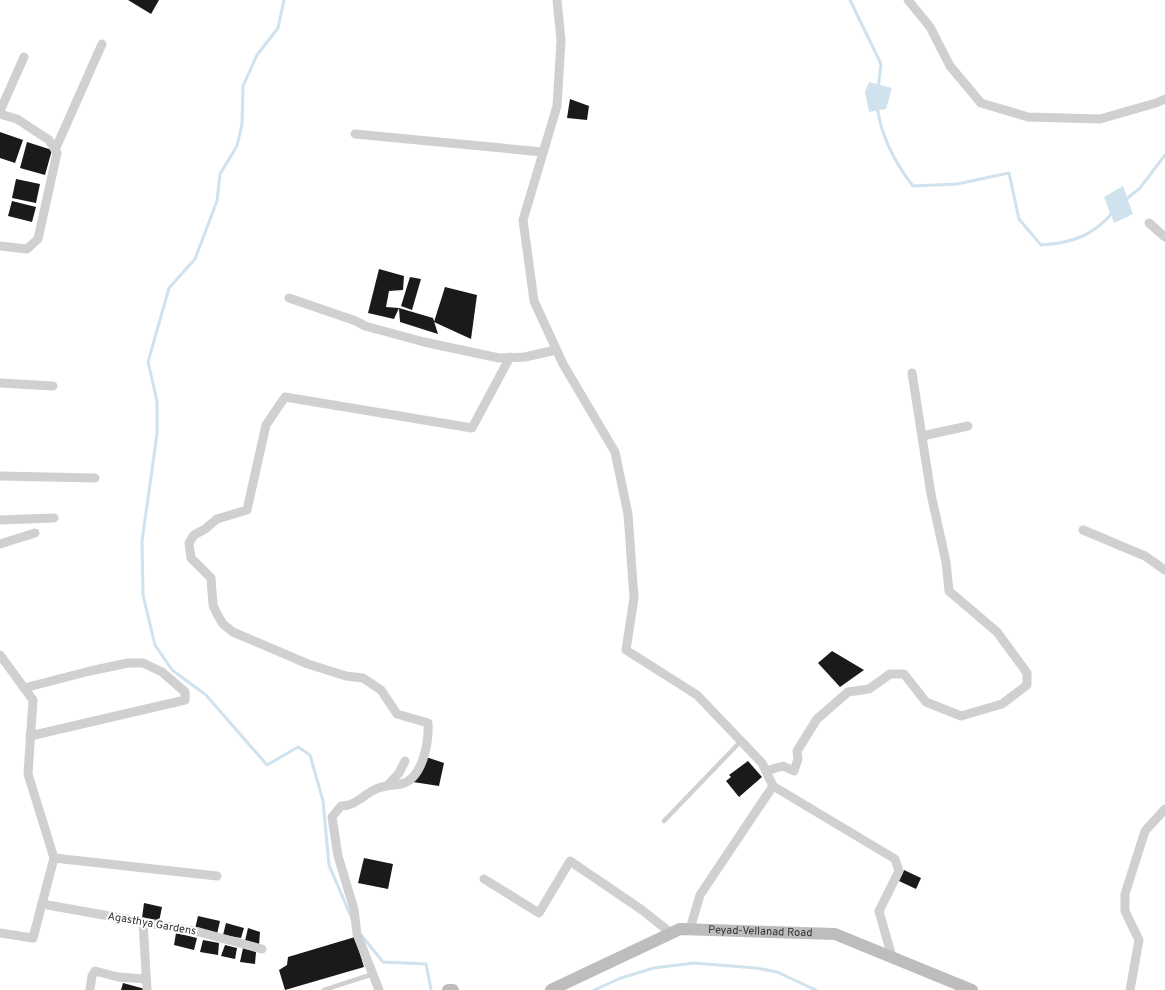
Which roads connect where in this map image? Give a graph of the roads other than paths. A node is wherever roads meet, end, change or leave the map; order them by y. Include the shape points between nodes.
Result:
1 (557, 0) edge
2 (908, 0) edge
3 (102, 44) dead end
4 (24, 57) dead end
5 (1165, 99) edge
6 (0, 112) edge
7 (355, 134) dead end
8 (55, 150) junction
9 (543, 152) junction
10 (1149, 223) dead end
11 (1165, 237) edge
12 (0, 246) edge
13 (289, 298) dead end
14 (556, 350) junction
15 (510, 357) junction
16 (912, 373) dead end
17 (0, 383) edge
18 (53, 386) dead end
19 (968, 426) dead end
20 (922, 436) junction
21 (0, 476) edge
22 (95, 478) dead end
23 (54, 518) dead end
24 (0, 520) edge
25 (1084, 530) dead end
26 (35, 534) dead end
27 (0, 544) edge
28 (1165, 570) edge
29 (0, 655) edge
30 (24, 688) junction
31 (30, 736) junction
32 (741, 741) junction
33 (405, 761) dead end
34 (766, 771) junction
35 (388, 785) junction
36 (773, 786) junction
37 (1163, 814) edge
38 (664, 821) dead end
39 (54, 858) junction
40 (218, 876) dead end
41 (484, 879) dead end
42 (42, 904) junction
43 (143, 922) junction
44 (690, 929) junction
45 (0, 933) edge
46 (671, 933) junction
47 (262, 949) dead end
48 (892, 957) junction
49 (373, 974) junction
50 (146, 978) junction
51 (968, 989) edge
52 (90, 990) edge
53 (147, 990) edge
54 (324, 990) edge
55 (379, 990) edge
56 (448, 990) edge
57 (453, 990) edge
58 (551, 990) edge
59 (1130, 990) edge

1 - 9 street via 561,40 556,106
2 - 5 street via 930,27 950,66 981,103 1028,117 1100,119
3 - 8 street
4 - 6 street
6 - 8 street via 24,123 49,140
7 - 9 street
8 - 12 street via 57,153 38,239 27,249
9 - 14 street via 523,220 534,301
10 - 11 street
13 - 15 street via 380,330 424,342 499,358
14 - 15 street via 525,357
14 - 32 street via 615,452 628,514 634,598 626,650 697,695
15 - 35 street via 472,428 285,397 266,425 248,510 217,518 205,529 194,534 189,543 191,558 211,578 217,614 223,624 233,632 308,664 346,676 363,678 381,690 396,714 428,723 428,747 415,775 402,784
16 - 20 street
17 - 18 street
19 - 20 street
20 - 34 street via 931,494 946,562 948,591 997,632 1027,673 1027,685 1002,704 961,716 926,702 904,674 890,674 869,689 848,692 818,719 797,751 798,759 794,771 783,766
21 - 22 street
23 - 24 street
25 - 28 street via 1145,556
26 - 27 street
29 - 30 street
30 - 31 street via 33,700
30 - 31 street via 90,671 143,663 162,672 185,692 185,700
31 - 39 street via 28,774
32 - 34 street via 762,763
32 - 38 lane
33 - 35 street via 399,773
34 - 36 street
35 - 49 street via 368,793 350,806 341,806 332,817 338,856 351,893 358,933
36 - 44 street via 700,895
36 - 48 street via 895,858 899,871 879,912
37 - 59 street via 1145,831 1125,894 1125,911 1139,940
39 - 40 street
39 - 42 street
41 - 46 street via 539,912 570,861
42 - 43 street, Agasthya Gardens
42 - 45 street via 33,938
43 - 47 street, Agasthya Gardens via 199,932
43 - 50 street
44 - 46 main road, Peyad-Vellanad Road via 680,929
44 - 48 main road, Peyad-Vellanad Road via 835,934
46 - 58 main road, Peyad-Vellanad Road
48 - 51 main road, Peyad-Vellanad Road
49 - 54 lane
49 - 55 street
50 - 52 street via 118,977 95,972
50 - 53 street
56 - 57 main road

